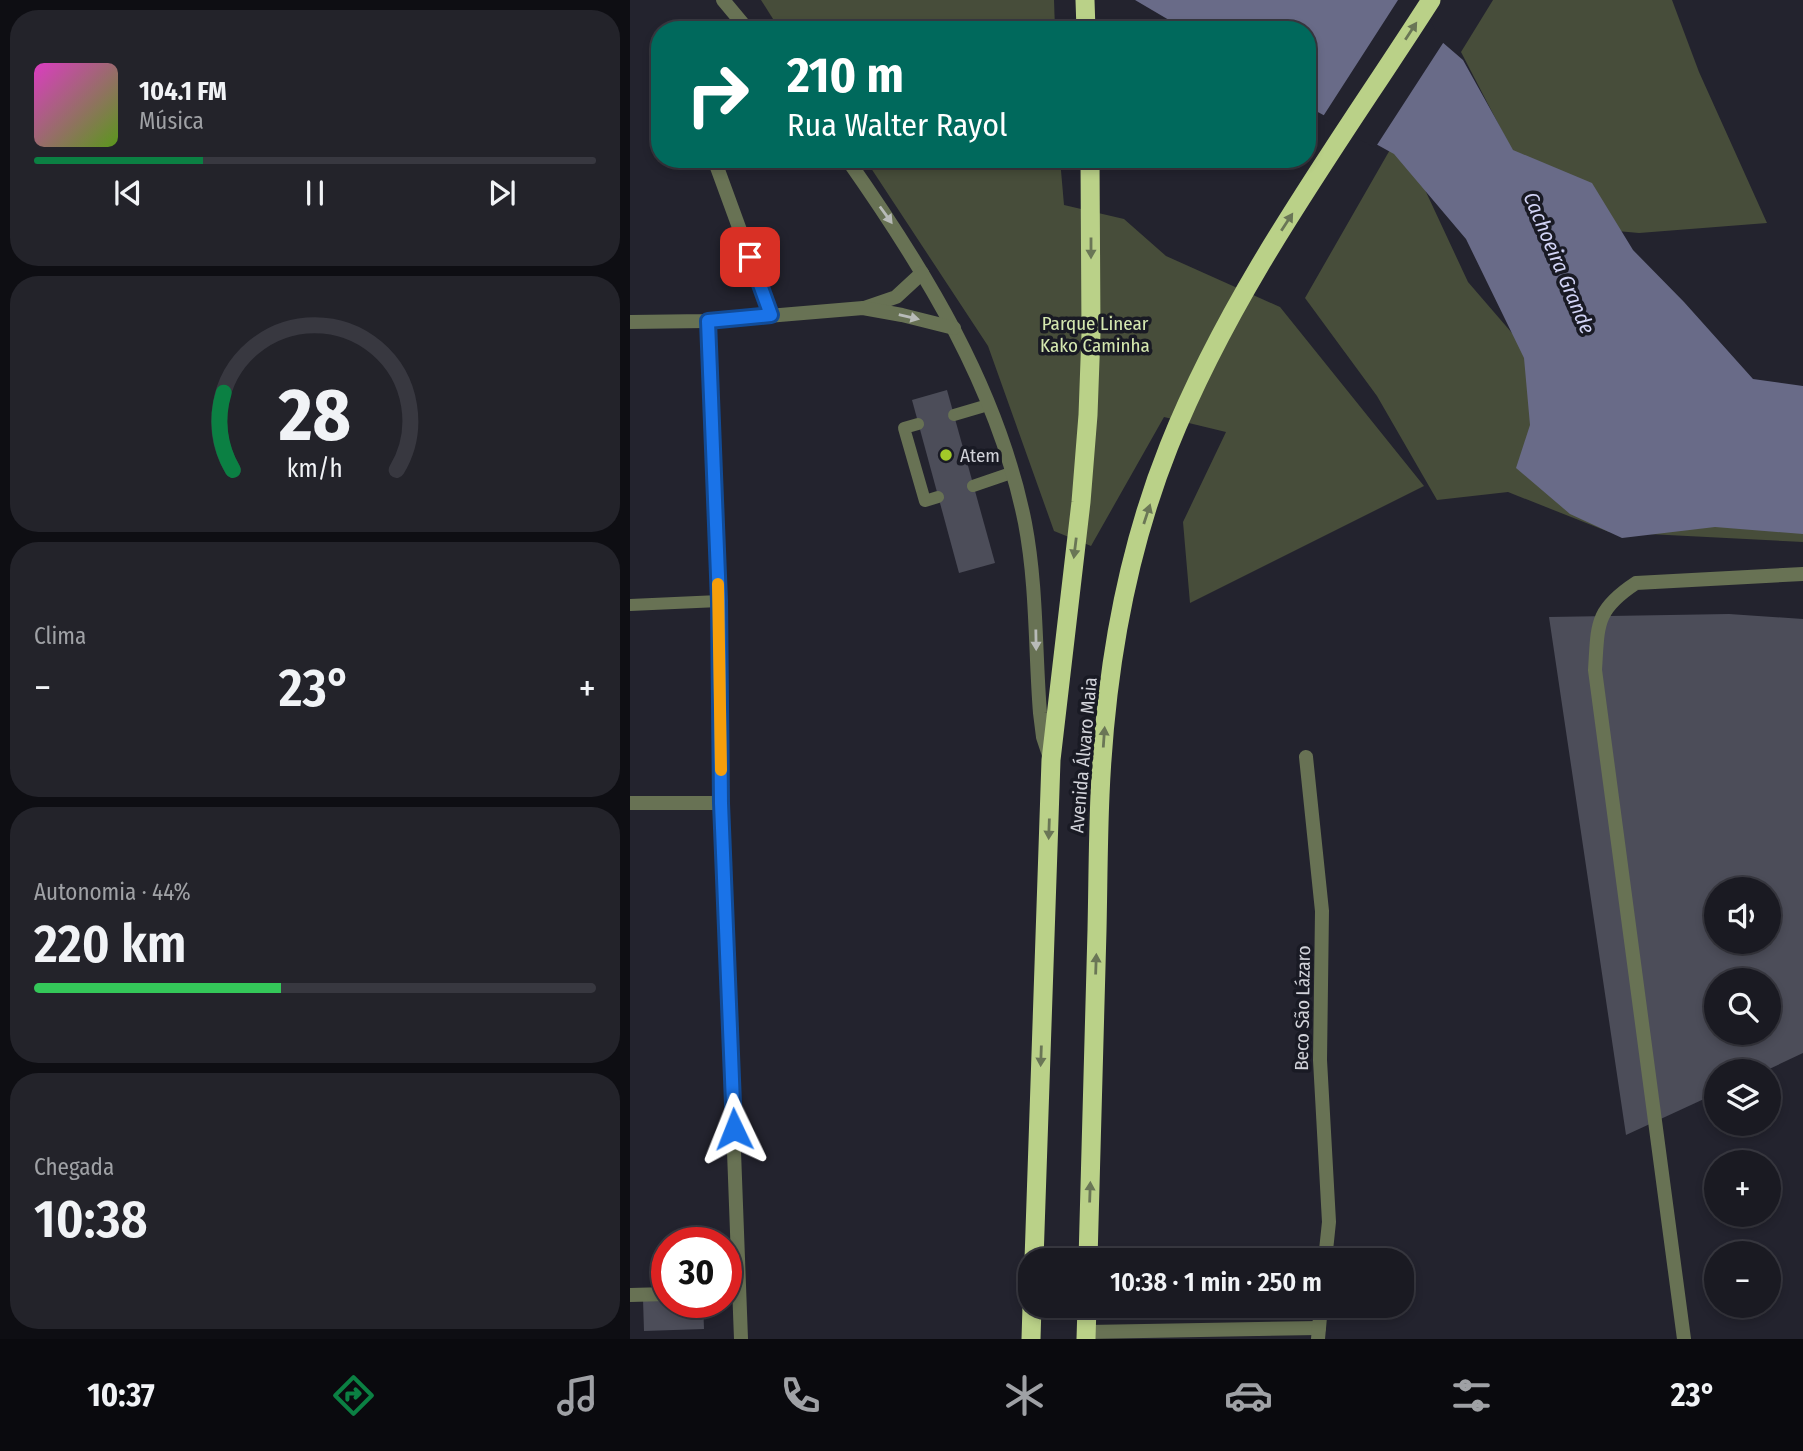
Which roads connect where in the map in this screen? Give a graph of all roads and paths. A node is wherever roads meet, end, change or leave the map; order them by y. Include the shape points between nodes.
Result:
1 (723, 0) edge
2 (1086, 0) edge
3 (1431, 0) edge
4 (740, 21) edge
5 (1086, 21) edge
6 (717, 168) edge
7 (853, 168) edge
8 (1090, 168) edge
9 (922, 273) junction
10 (863, 309) junction
11 (771, 315) junction
12 (708, 321) junction
13 (630, 322) edge
14 (954, 328) junction
15 (988, 405) junction
16 (954, 415) dead end
17 (918, 424) dead end
18 (1011, 473) junction
19 (973, 486) dead end
20 (938, 496) dead end
21 (1803, 574) edge
22 (719, 601) junction
23 (630, 605) edge
24 (1306, 757) dead end
25 (1051, 760) junction
26 (630, 803) edge
27 (721, 803) junction
28 (731, 1227) edge
29 (1034, 1248) edge
30 (1088, 1248) edge
31 (1326, 1248) edge
32 (651, 1294) edge
33 (630, 1295) edge
34 (737, 1318) edge
35 (1032, 1318) edge
36 (1319, 1334) edge
37 (1086, 1335) edge
38 (741, 1339) edge
39 (1031, 1339) edge
40 (1684, 1339) edge

1 - 4 street
2 - 5 highway
30 -> 3 highway, Avenida Álvaro Maia via 1100,795 1106,711 1137,545 1168,449 1203,366 1250,279
6 - 11 street
7 -> 9 street, Avenida Álvaro Maia
8 -> 25 highway, Avenida Álvaro Maia via 1088,415
9 - 10 street via 896,297
9 - 14 street, Avenida Álvaro Maia
10 - 11 street
10 -> 14 street
11 - 12 street
12 - 13 street
12 - 22 street
14 - 15 street, Avenida Álvaro Maia
15 - 16 lane
15 - 18 street, Avenida Álvaro Maia
17 - 20 lane via 904,428 925,501
18 - 19 lane
18 -> 25 street, Avenida Álvaro Maia via 1025,524 1034,591 1040,713
21 - 40 street via 1636,583 1614,597 1599,621 1595,670
22 - 23 lane
22 - 27 street
24 - 31 street, Beco São Lázaro via 1322,911 1320,1060 1329,1222
25 -> 29 highway, Avenida Álvaro Maia
26 - 27 street
27 - 28 street
32 - 33 street
34 - 38 street
35 - 39 highway
36 - 37 street

